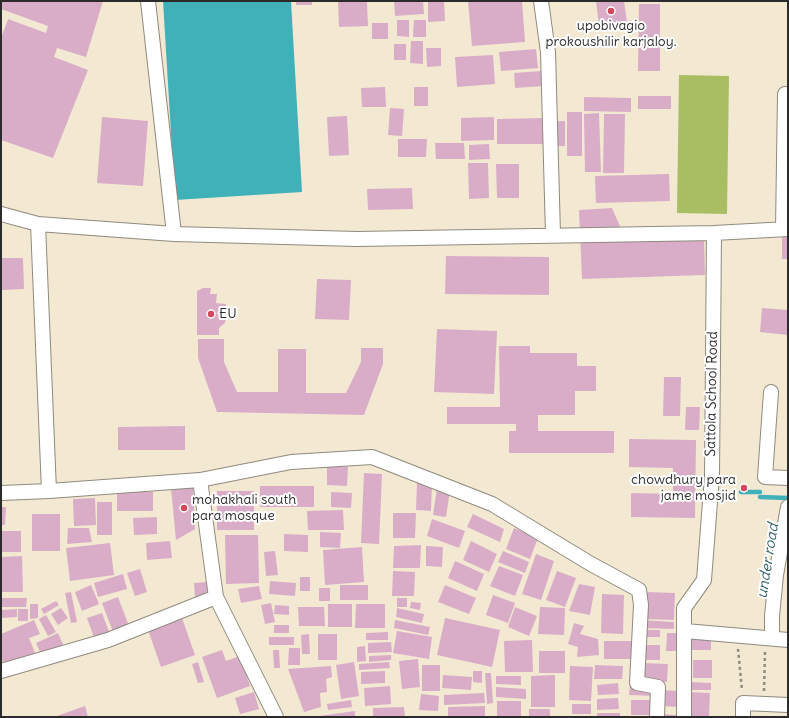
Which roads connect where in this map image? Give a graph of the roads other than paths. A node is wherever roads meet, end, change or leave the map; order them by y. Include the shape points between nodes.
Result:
1 (148, 1) edge
2 (541, 1) edge
3 (788, 94) edge
4 (786, 208) edge
5 (1, 214) edge
6 (38, 224) junction
7 (785, 229) edge
8 (714, 233) junction
9 (174, 234) junction
10 (553, 235) junction
11 (771, 392) dead end
12 (788, 478) edge
13 (200, 480) junction
14 (49, 491) junction
15 (1, 493) edge
16 (788, 507) edge
17 (216, 597) junction
18 (685, 631) junction
19 (769, 638) junction
20 (788, 640) edge
21 (1, 671) edge
22 (788, 705) edge
23 (276, 717) edge
24 (657, 717) edge
25 (684, 717) edge
26 (743, 717) edge

1 - 9 street
2 - 10 street via 548,52
3 - 4 street via 785,94
4 - 7 street
5 - 6 street
6 - 9 street
6 - 14 street
7 - 8 street
8 - 10 street
8 - 18 street, Sattola School Road via 712,476 704,580 684,608
9 - 10 street via 357,239
11 - 12 street via 765,477
13 - 14 street
13 - 17 street
13 - 24 street via 291,462 372,457 492,504 591,564 640,590 637,683 658,686
14 - 15 street
16 - 19 street
17 - 21 street via 108,640
17 - 23 street
18 - 19 street
18 - 25 street, Sattola School Road
19 - 20 street
22 - 26 street via 743,703

